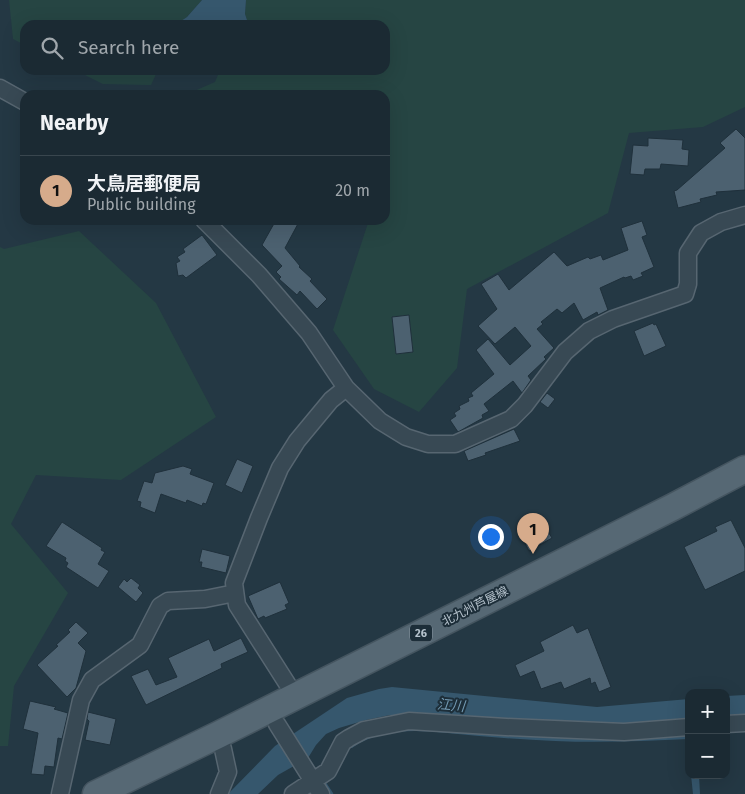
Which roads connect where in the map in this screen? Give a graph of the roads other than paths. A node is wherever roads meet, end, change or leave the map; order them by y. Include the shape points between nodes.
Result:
1 (0, 88) edge
2 (20, 99) edge
3 (745, 215) edge
4 (209, 225) edge
5 (346, 388) junction
6 (745, 468) edge
7 (745, 488) edge
8 (235, 593) junction
9 (295, 696) junction
10 (745, 723) edge
11 (730, 724) edge
12 (685, 727) edge
13 (282, 731) junction
14 (220, 742) junction
15 (312, 780) junction
16 (60, 794) edge
17 (96, 794) edge
18 (133, 794) edge
19 (218, 794) edge
20 (293, 794) edge
21 (321, 794) edge

1 - 2 street
3 - 5 street via 721,222 701,233 688,253 685,294 613,319 589,331 565,352 511,419 455,444 428,444 406,436 380,421
4 - 5 street via 259,275 309,333
5 - 8 street via 331,400 297,441 280,468 234,583
6 - 9 main road, 北九州芦屋線 / 26
7 - 13 main road, 北九州芦屋線 / 26 via 679,519
8 - 9 street via 237,605
8 - 16 street via 168,601 160,606 140,645 92,680 80,700
9 - 14 main road, 北九州芦屋線 / 26
10 - 11 street
12 - 15 street via 624,732 409,721 364,730 349,738 328,771
13 - 14 main road, 北九州芦屋線 / 26
13 - 15 street
14 - 17 main road, 北九州芦屋線 / 26
14 - 18 main road, 北九州芦屋線 / 26
14 - 19 street via 228,772
15 - 20 street
15 - 21 street

